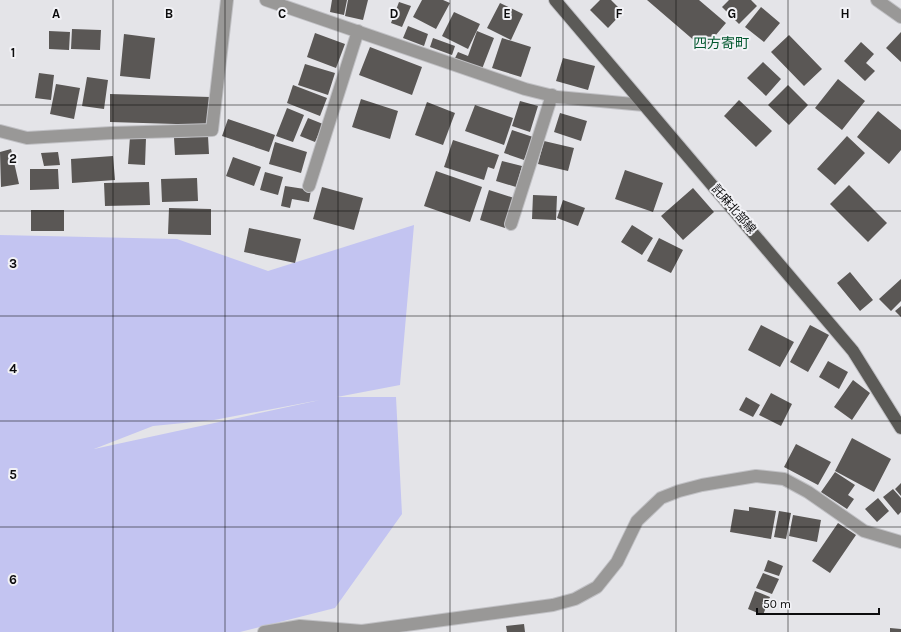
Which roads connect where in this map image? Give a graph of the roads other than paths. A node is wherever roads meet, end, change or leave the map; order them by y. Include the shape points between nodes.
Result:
1 (227, 0) edge
2 (266, 0) edge
3 (555, 0) edge
4 (877, 0) edge
5 (901, 17) edge
6 (358, 31) junction
7 (552, 95) junction
8 (644, 105) junction
9 (0, 131) edge
10 (309, 186) dead end
11 (511, 224) dead end
12 (901, 428) edge
13 (901, 542) edge
14 (264, 632) edge

1 - 9 street via 212,130 27,138
2 - 6 street
3 - 8 main road, 託麻北部線
4 - 5 street
6 - 7 street via 525,89
6 - 10 street
7 - 8 street
7 - 11 street
8 - 12 main road, 託麻北部線 via 853,351
13 - 14 street via 864,531 808,492 784,479 756,476 702,485 661,498 638,521 617,562 597,587 575,599 539,607 362,631 300,626

